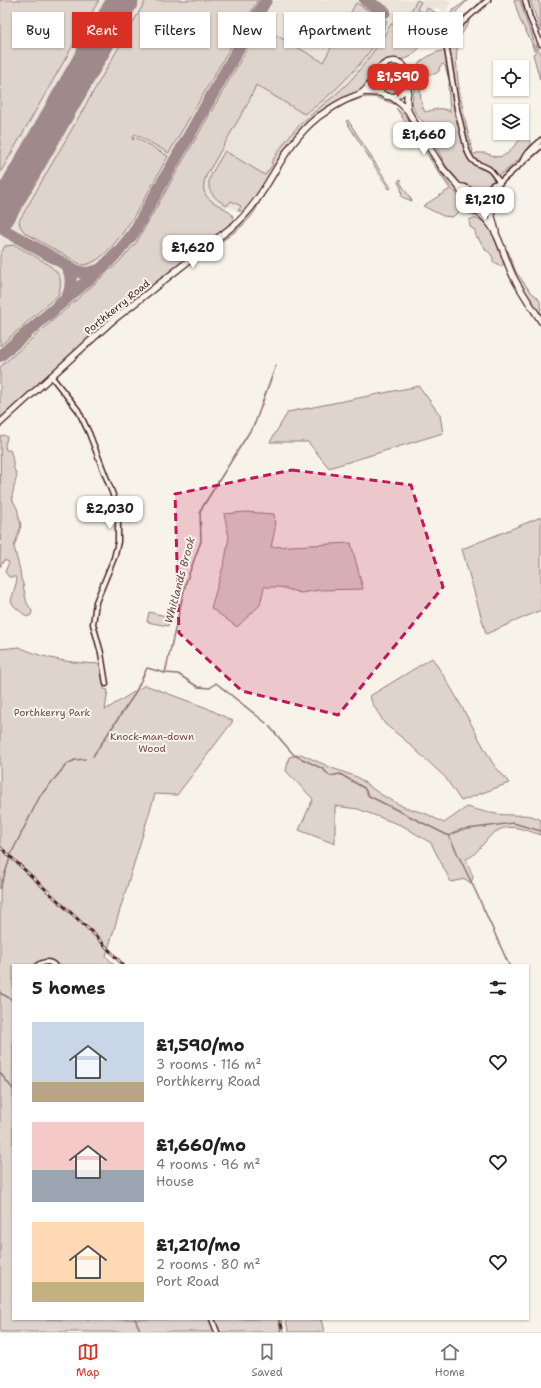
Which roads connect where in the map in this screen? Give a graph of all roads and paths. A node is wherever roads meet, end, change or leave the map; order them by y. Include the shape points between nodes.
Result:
1 (488, 0) edge
2 (525, 0) edge
3 (541, 44) edge
4 (374, 77) junction
5 (408, 87) junction
6 (364, 92) junction
7 (381, 93) junction
8 (392, 97) junction
9 (408, 111) junction
10 (541, 140) edge
11 (541, 146) edge
12 (522, 162) junction
13 (499, 183) junction
14 (459, 187) junction
15 (480, 193) junction
16 (468, 202) junction
17 (489, 204) junction
18 (479, 213) junction
19 (496, 234) junction
20 (541, 321) edge
21 (51, 376) junction
22 (0, 423) edge
23 (106, 684) dead end
24 (40, 964) edge
25 (52, 964) edge
26 (212, 1320) edge
27 (217, 1332) edge

1 - 13 street via 454,31 446,47 457,109 469,156 475,163 490,170
2 - 3 street
4 - 5 street via 382,65 397,63 408,72
4 - 6 street
4 - 7 street
5 - 8 street via 401,94
5 - 9 street
6 - 7 street, Porthkerry Road
6 - 21 street, Porthkerry Road via 331,108 305,129 287,151 259,198 237,223 112,321
7 - 8 street
8 - 9 street
9 - 14 street via 443,169
10 - 12 street
11 - 12 street
12 - 13 street
13 - 15 street
13 - 17 street
14 - 15 street
14 - 16 street
15 - 16 street via 471,196
15 - 17 street via 486,196
16 - 18 street via 471,210
17 - 18 street via 486,210
17 - 19 street
18 - 19 street via 486,218
19 - 20 street via 513,276
21 - 22 street, Porthkerry Road
21 - 23 street via 78,410 89,433 113,495 118,519 117,547 96,602 93,624
24 - 25 street
26 - 27 street

